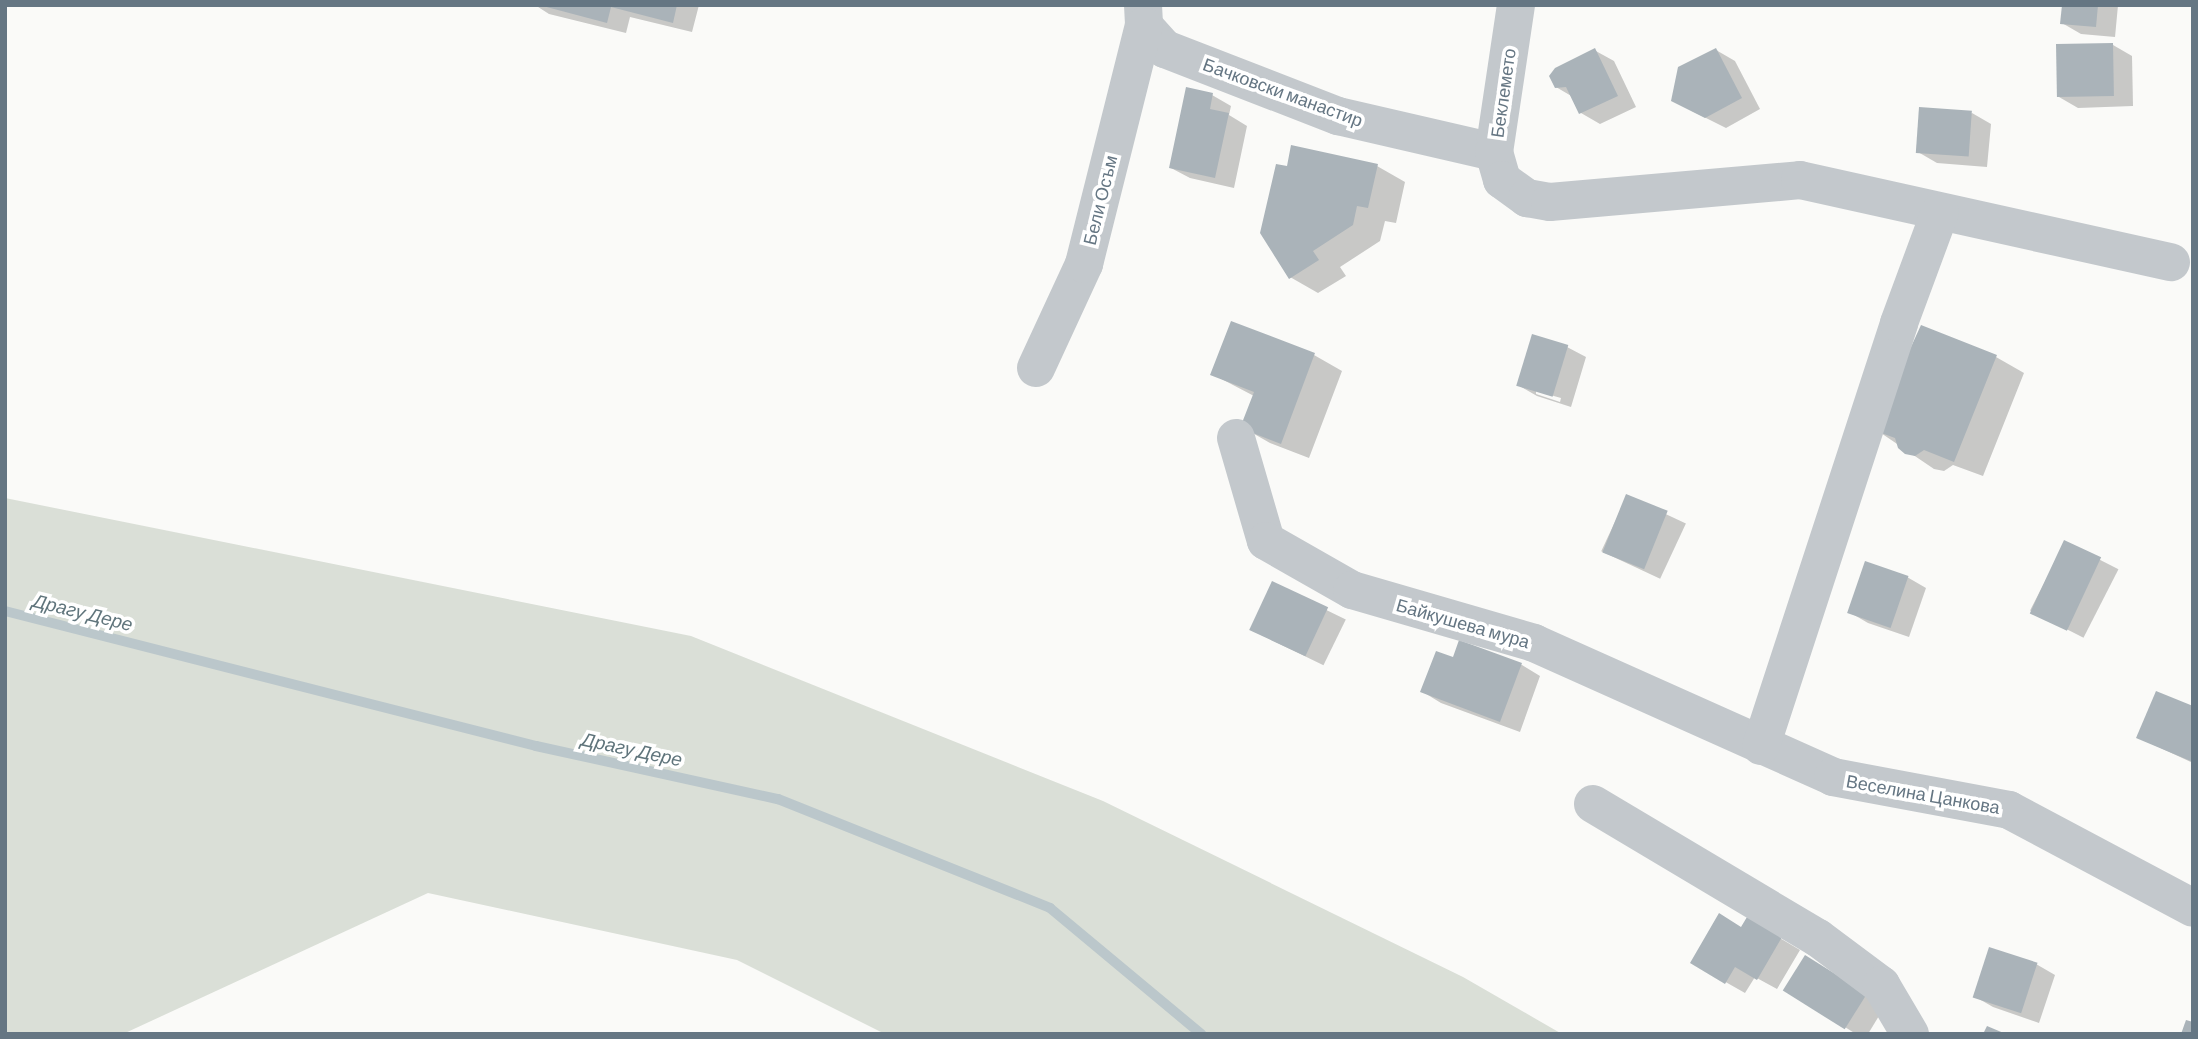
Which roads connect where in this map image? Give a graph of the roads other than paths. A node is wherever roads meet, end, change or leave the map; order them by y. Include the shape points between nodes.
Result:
1 (1516, 5) edge
2 (1144, 15) edge
3 (1498, 166) junction
4 (1940, 212) junction
5 (2171, 262) dead end
6 (1035, 368) dead end
7 (1236, 438) dead end
8 (1761, 746) junction
9 (1593, 804) dead end
10 (2193, 908) edge
11 (1910, 1034) edge

1 - 3 street, Беклемето
2 - 3 street, Бачковски манастир via 1165,49 1338,116
2 - 6 street, Бели Осъм via 1084,264
3 - 4 street via 1527,198 1549,202 1800,180
4 - 5 street
4 - 8 street via 1899,323
7 - 8 street, Байкушева мура via 1266,541 1352,590 1534,643
8 - 10 street, Веселина Цанкова via 1833,777 2008,810
9 - 11 street via 1818,938 1881,985

